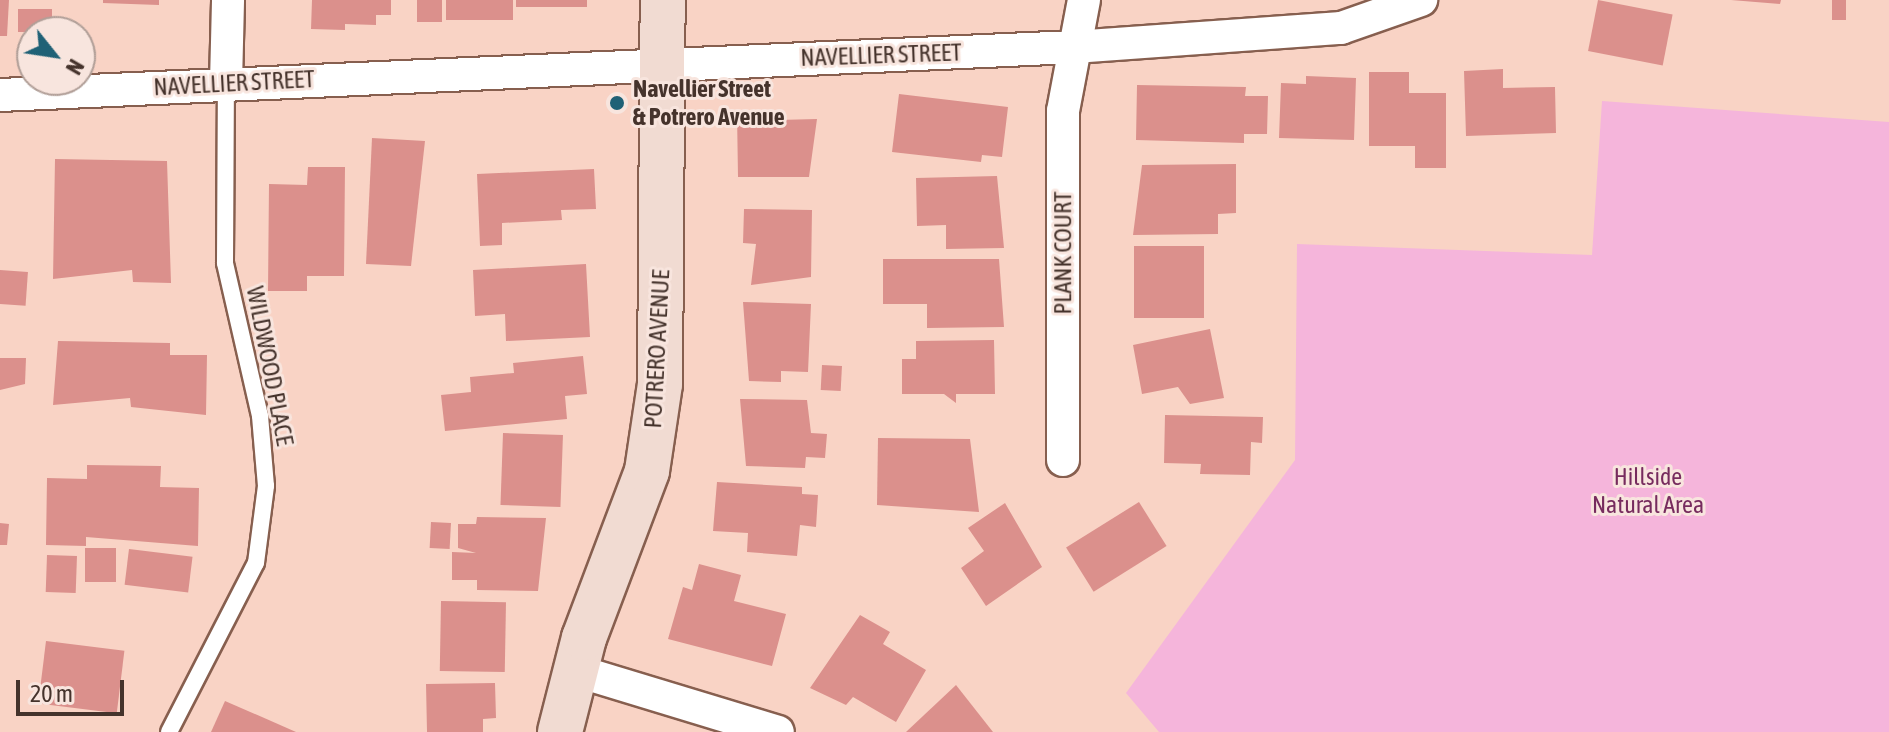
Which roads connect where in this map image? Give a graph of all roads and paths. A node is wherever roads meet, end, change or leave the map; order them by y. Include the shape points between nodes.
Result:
1 (228, 0) edge
2 (663, 0) edge
3 (1084, 0) edge
4 (1421, 0) edge
5 (1074, 47) junction
6 (664, 62) junction
7 (226, 83) junction
8 (0, 95) edge
9 (1063, 460) dead end
10 (574, 670) junction
11 (169, 732) edge
12 (560, 732) edge
13 (778, 732) edge

1 - 7 street
2 - 6 street, POTRERO AVENUE
3 - 5 street, PLANK COURT
4 - 5 street, NAVELLIER STREET via 1341,28
5 - 6 street, NAVELLIER STREET
5 - 9 street, PLANK COURT via 1063,111
6 - 7 street, NAVELLIER STREET
6 - 10 street, POTRERO AVENUE via 660,384 649,457
7 - 8 street, NAVELLIER STREET
7 - 11 lane, WILDWOOD PLACE via 225,263 260,416 266,486 256,563
10 - 12 street, POTRERO AVENUE
10 - 13 street

